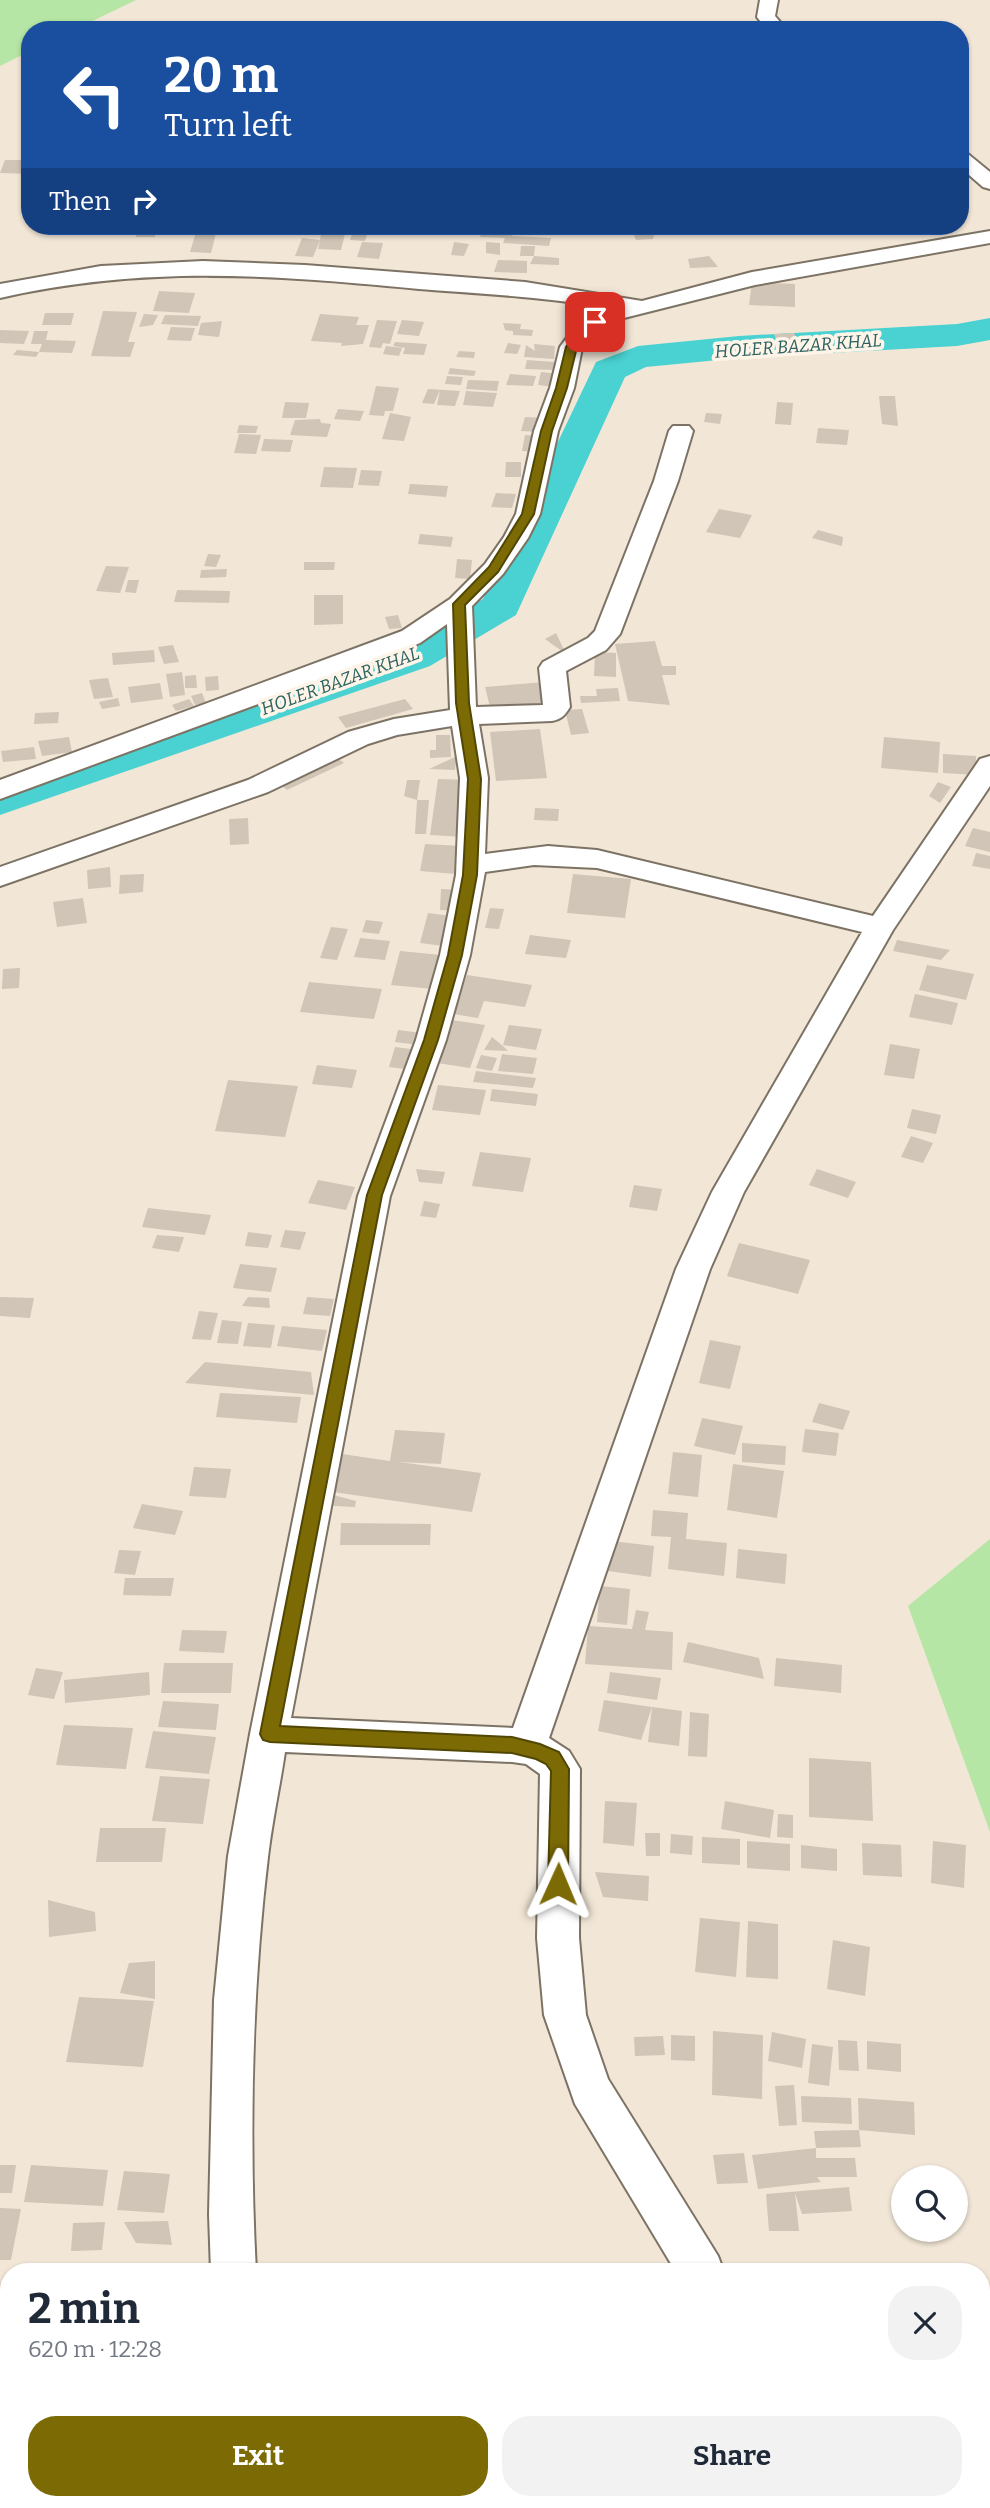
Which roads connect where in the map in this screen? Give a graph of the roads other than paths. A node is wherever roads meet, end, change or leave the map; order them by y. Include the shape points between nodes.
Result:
1 (769, 0) edge
2 (770, 21) edge
3 (969, 165) edge
4 (990, 183) edge
5 (990, 237) edge
6 (0, 291) edge
7 (638, 307) junction
8 (681, 431) dead end
9 (459, 609) junction
10 (466, 716) junction
11 (990, 765) edge
12 (0, 790) edge
13 (471, 866) junction
14 (0, 877) edge
15 (880, 927) junction
16 (270, 1734) junction
17 (526, 1747) junction
18 (234, 2263) edge
19 (696, 2263) edge

1 - 2 street via 766,17
3 - 4 street
5 - 7 street via 765,277
6 - 7 street via 106,270 207,267 524,289
7 - 9 street via 595,322 576,339 546,431 528,514 494,569
8 - 10 street via 607,634 552,668 557,707 552,713
9 - 10 street
9 - 12 street via 411,637
10 - 13 street via 474,779
10 - 14 street via 394,727 358,738 258,786
11 - 15 street
13 - 15 street via 551,853 597,859
13 - 16 street via 455,955 431,1040 374,1195
15 - 17 street via 728,1192 693,1269
16 - 17 street
16 - 18 street via 248,1857 235,2000
17 - 19 street via 552,1758 560,1769 558,1938 565,2015 573,2040 590,2089

